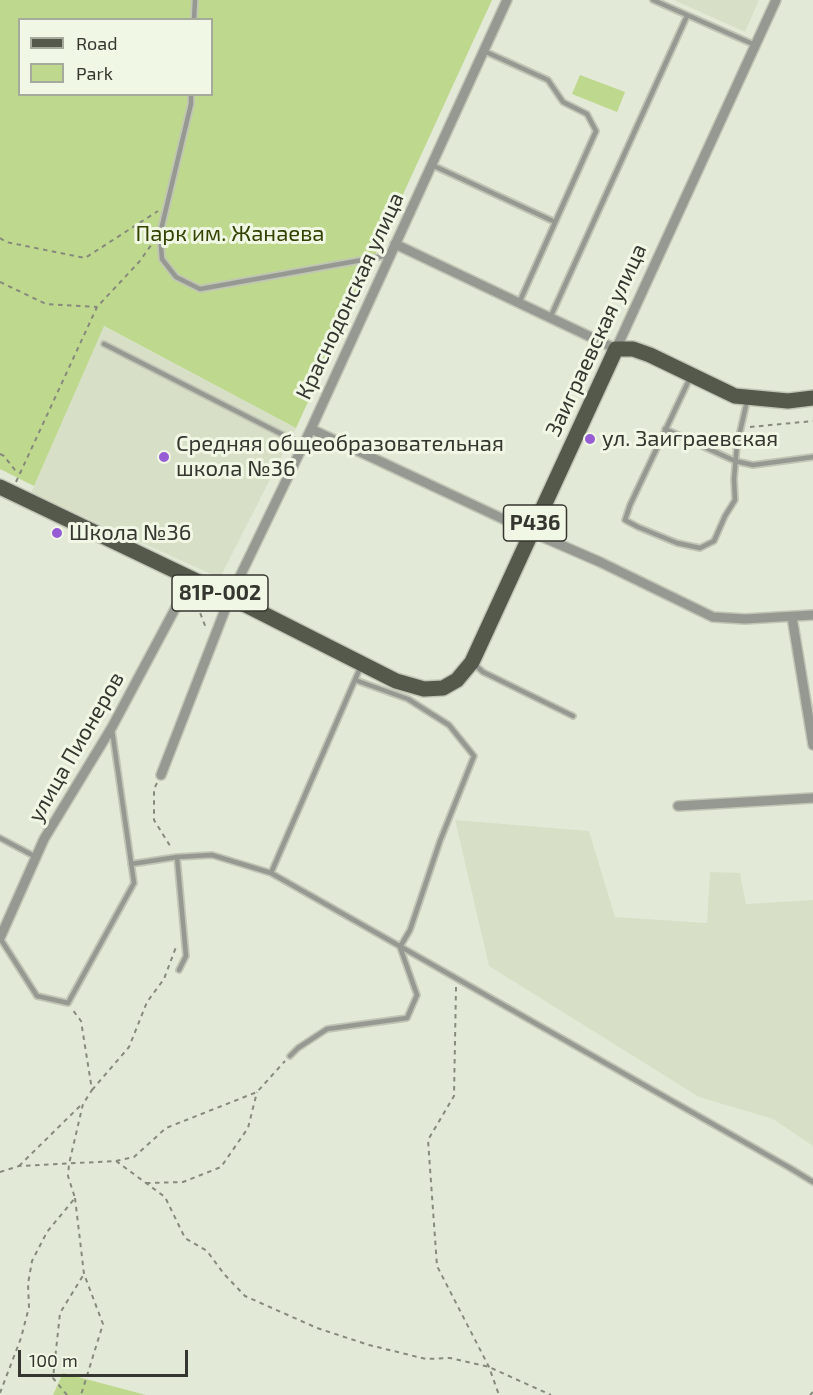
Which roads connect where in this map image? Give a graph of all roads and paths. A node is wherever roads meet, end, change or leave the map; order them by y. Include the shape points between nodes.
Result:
1 (195, 0) edge
2 (507, 0) edge
3 (653, 0) edge
4 (776, 0) edge
5 (687, 16) junction
6 (194, 18) edge
7 (755, 45) junction
8 (484, 51) junction
9 (191, 96) edge
10 (431, 165) junction
11 (167, 205) junction
12 (555, 222) junction
13 (159, 234) junction
14 (0, 238) edge
15 (395, 244) junction
16 (390, 255) junction
17 (0, 277) edge
18 (1, 283) edge
19 (519, 303) junction
20 (97, 307) junction
21 (550, 318) junction
22 (104, 344) dead end
23 (616, 349) junction
24 (692, 375) junction
25 (748, 398) junction
26 (813, 398) edge
27 (813, 421) edge
28 (741, 426) junction
29 (311, 429) junction
30 (665, 429) junction
31 (303, 445) junction
32 (0, 454) edge
33 (813, 457) edge
34 (735, 461) junction
35 (20, 473) junction
36 (5, 490) edge
37 (531, 532) junction
38 (188, 586) junction
39 (230, 597) junction
40 (813, 615) edge
41 (792, 617) junction
42 (213, 644) junction
43 (472, 662) junction
44 (362, 663) junction
45 (355, 680) junction
46 (443, 688) joint
47 (573, 716) dead end
48 (112, 728) junction
49 (813, 745) edge
50 (161, 775) joint
51 (813, 798) edge
52 (678, 806) dead end
53 (0, 838) edge
54 (36, 857) junction
55 (177, 857) junction
56 (131, 864) junction
57 (271, 873) junction
58 (184, 928) junction
59 (0, 938) edge
60 (400, 947) junction
61 (179, 970) dead end
62 (456, 978) junction
63 (68, 1003) junction
64 (290, 1056) joint
65 (92, 1090) junction
66 (257, 1092) junction
67 (83, 1104) junction
68 (116, 1161) junction
69 (69, 1164) junction
70 (19, 1166) junction
71 (0, 1172) edge
72 (813, 1182) edge
73 (146, 1183) junction
74 (75, 1198) junction
75 (84, 1274) junction
76 (489, 1367) junction
77 (813, 1392) edge
78 (0, 1393) edge
79 (67, 1395) edge
80 (81, 1395) edge
81 (499, 1395) edge
82 (551, 1395) edge
83 (810, 1395) edge

1 - 6 lane
2 - 8 street, Краснодонская улица
3 - 5 lane
4 - 7 street, Заиграевская улица
5 - 7 lane
5 - 21 lane
7 - 23 street, Заиграевская улица
8 - 10 street, Краснодонская улица
8 - 12 lane via 548,80 563,102 586,114 596,131
9 - 11 lane
10 - 12 lane
10 - 15 street, Краснодонская улица
11 - 13 lane
11 - 14 path via 85,258
12 - 19 lane
13 - 16 lane via 162,259 176,277 200,289
13 - 20 path
15 - 16 street, Краснодонская улица
15 - 19 street
16 - 29 street, Краснодонская улица
17 - 18 path
18 - 20 path via 46,304
19 - 21 street
20 - 35 path
21 - 23 street
22 - 31 lane
23 - 24 main road via 650,355
23 - 37 main road, Заиграевская улица / P436
24 - 25 main road via 735,396
24 - 30 lane
25 - 26 main road via 788,402
25 - 28 lane
27 - 28 path
28 - 34 lane
29 - 31 street, Краснодонская улица
29 - 37 street
30 - 34 lane
30 - 34 lane via 625,520 638,527 700,548 714,541 735,500
31 - 39 street, Краснодонская улица
32 - 35 path
33 - 34 lane via 753,465
35 - 36 path
36 - 38 main road, 81Р-002
37 - 41 street via 713,617
37 - 43 main road, Заиграевская улица / P436
38 - 39 main road, 81Р-002
38 - 42 path
38 - 48 street, улица Пионеров
39 - 42 street, Краснодонская улица
39 - 44 main road, 81Р-002
40 - 41 street
41 - 49 street
42 - 50 street, Краснодонская улица
43 - 46 main road, Заиграевская улица / P436 via 457,680
43 - 47 lane via 483,672
44 - 45 lane
44 - 46 main road, 81Р-002 via 396,681 424,689
45 - 57 lane
45 - 60 lane via 408,699 449,725 474,756 410,930
48 - 54 street, улица Пионеров
48 - 56 lane
50 - 55 path via 153,789 154,820
51 - 52 street
53 - 54 lane
54 - 59 street, улица Пионеров
55 - 56 lane
55 - 57 lane via 212,855
55 - 58 lane
56 - 63 lane via 134,884
57 - 60 lane
58 - 61 lane via 186,956
58 - 65 path via 164,979 147,1002 129,1047
59 - 63 lane via 37,996
60 - 62 lane
60 - 64 lane via 417,995 407,1018 327,1029
62 - 72 lane
62 - 76 path via 454,1096 428,1140 437,1266
63 - 65 path via 81,1021
64 - 66 path
65 - 67 path
66 - 68 path via 166,1128 134,1157
66 - 73 path via 248,1128 221,1167 183,1182
67 - 69 path
67 - 70 path
68 - 69 path
68 - 73 path
69 - 70 path
69 - 74 path via 68,1176
70 - 71 path
73 - 76 path via 165,1197 185,1238 207,1251 245,1296 317,1328 369,1345 426,1359 450,1358
74 - 75 path
74 - 78 path via 47,1232 32,1261 29,1307
75 - 79 path via 60,1313 53,1378
75 - 80 path via 103,1324
76 - 81 path
76 - 82 path
77 - 83 path

